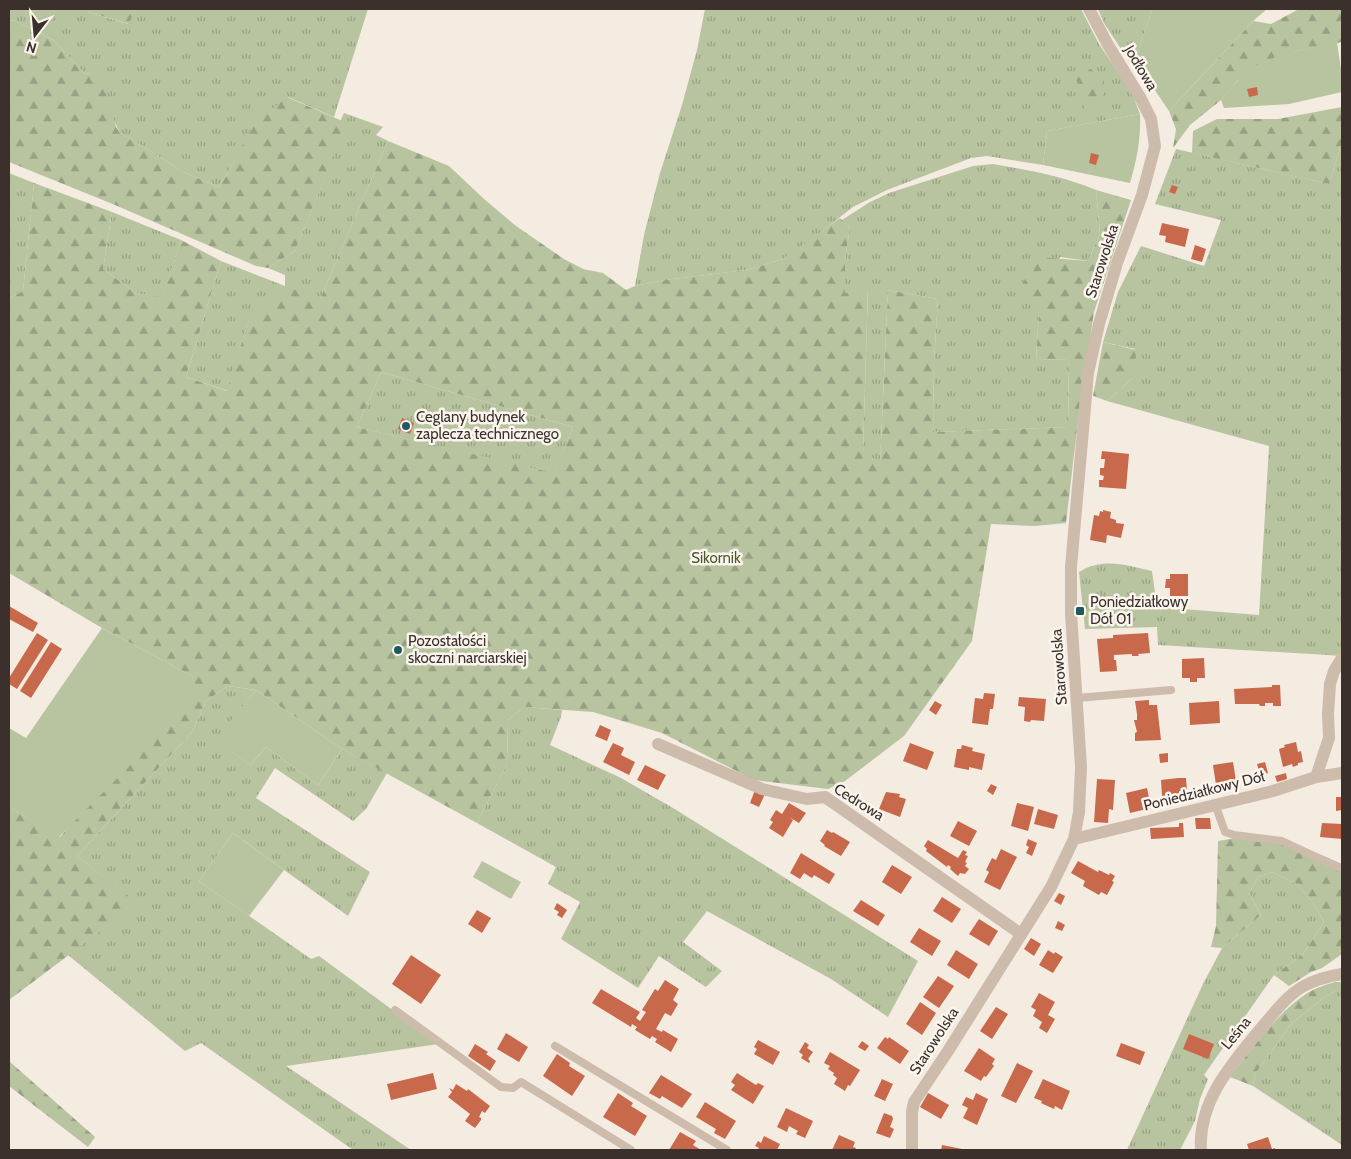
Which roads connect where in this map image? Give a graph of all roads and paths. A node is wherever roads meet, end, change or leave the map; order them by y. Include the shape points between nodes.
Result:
1 (1089, 9) edge
2 (1155, 146) joint
3 (1342, 658) edge
4 (1171, 690) dead end
5 (1077, 698) junction
6 (658, 744) dead end
7 (1342, 773) edge
8 (1316, 777) junction
9 (1215, 804) junction
10 (1074, 839) junction
11 (1342, 869) edge
12 (1021, 934) junction
13 (1342, 974) edge
14 (395, 1010) dead end
15 (555, 1046) dead end
16 (631, 1150) edge
17 (727, 1150) edge
18 (912, 1150) edge
19 (1201, 1150) edge

1 - 2 street, Jodłowa via 1151,119
2 - 5 street, Starowolska via 1149,174 1117,263 1088,373 1071,566
3 - 8 street via 1330,684 1329,738
4 - 5 lane
5 - 10 street, Starowolska via 1081,767
6 - 12 street, Cedrowa via 762,789 807,799 825,797
7 - 8 street, Poniedziałkowy Dół
8 - 9 street, Poniedziałkowy Dół
9 - 10 street, Poniedziałkowy Dół
9 - 11 lane via 1226,832 1234,836 1282,841
10 - 12 street, Starowolska via 1051,887
12 - 18 street, Starowolska via 914,1102
13 - 19 street, Leśna via 1319,980 1294,993 1226,1072 1211,1098 1202,1125
14 - 16 lane via 501,1087 512,1088 521,1082
15 - 17 lane

